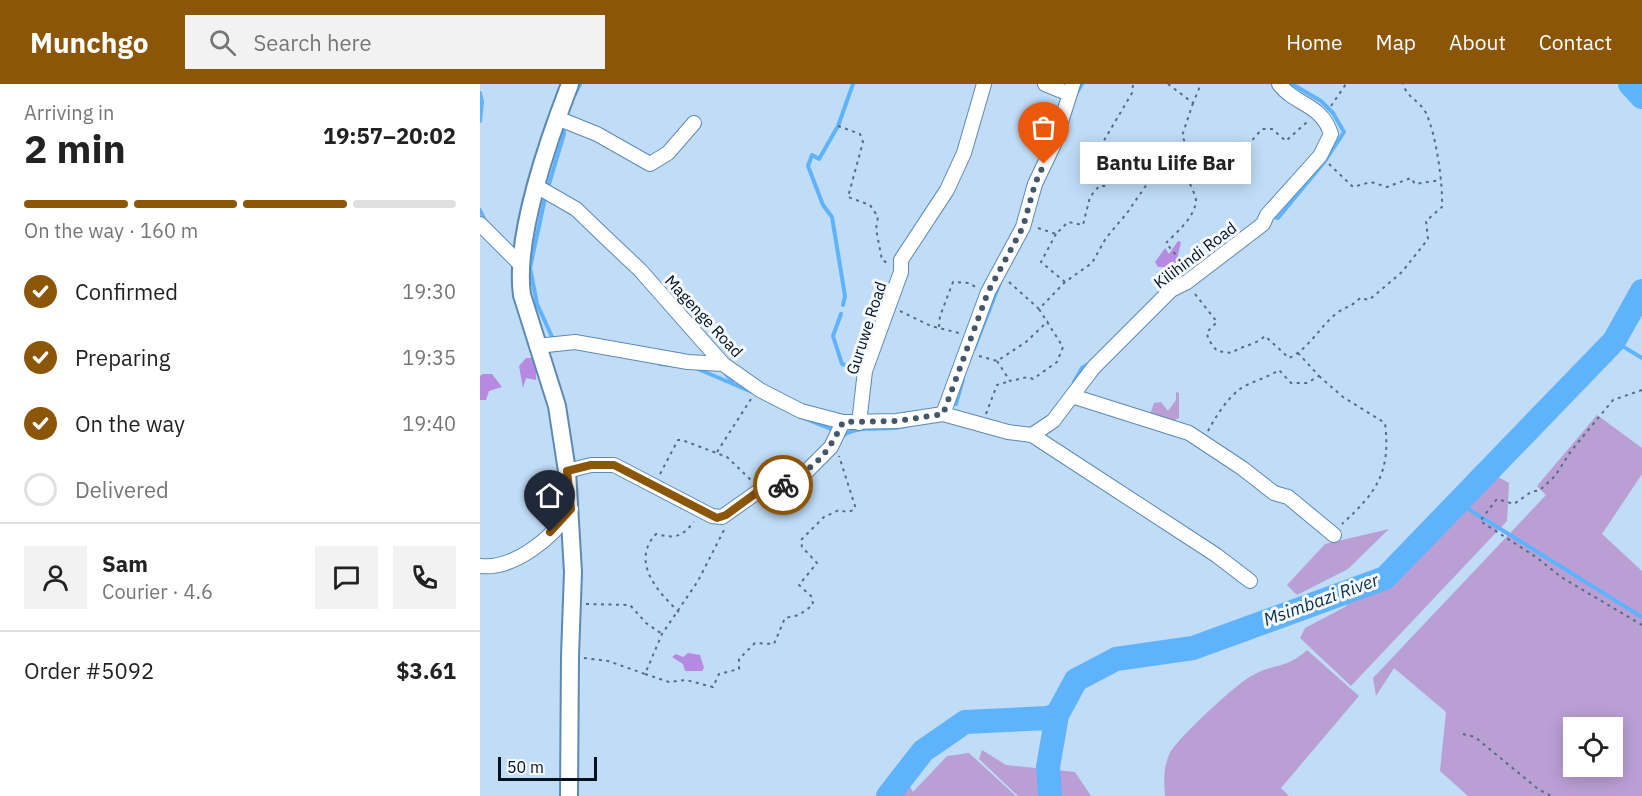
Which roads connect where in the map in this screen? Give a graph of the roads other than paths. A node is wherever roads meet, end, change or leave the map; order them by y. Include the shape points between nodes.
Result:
1 (570, 84) edge
2 (984, 84) edge
3 (1045, 84) edge
4 (1279, 84) edge
5 (1071, 89) edge
6 (557, 118) junction
7 (694, 123) dead end
8 (536, 186) junction
9 (480, 224) edge
10 (520, 265) junction
11 (537, 346) junction
12 (723, 364) junction
13 (1072, 396) junction
14 (943, 414) junction
15 (843, 422) junction
16 (859, 423) junction
17 (1032, 435) junction
18 (567, 471) junction
19 (571, 509) junction
20 (1334, 536) road end
21 (480, 566) edge
22 (1250, 581) dead end
23 (569, 796) edge

1 - 6 street
2 - 16 street, Guruwe Road via 964,153 947,190 901,260 902,272 866,371
3 - 5 street
4 - 13 street, Kilihindi Road via 1288,94 1319,112 1331,134 1320,156 1263,224 1172,290 1094,368
5 - 14 street via 1023,227 988,292
6 - 7 street via 597,134 650,164 668,153
6 - 8 street
8 - 10 street
8 - 12 street, Magenge Road via 576,209 640,270
9 - 10 street
10 - 11 street via 522,295
11 - 12 street via 575,342 688,362
11 - 18 street via 557,406
12 - 15 street, Magenge Road via 760,390 801,411
13 - 17 street, Kilihindi Road via 1053,421
13 - 20 street via 1166,424 1203,441 1274,493 1288,498
14 - 16 street, Magenge Road
14 - 17 street
15 - 16 street, Magenge Road
15 - 18 street via 831,447 802,476 756,493 717,518 614,465
17 - 22 street
18 - 19 street
19 - 21 street via 525,554 502,565
19 - 23 street

